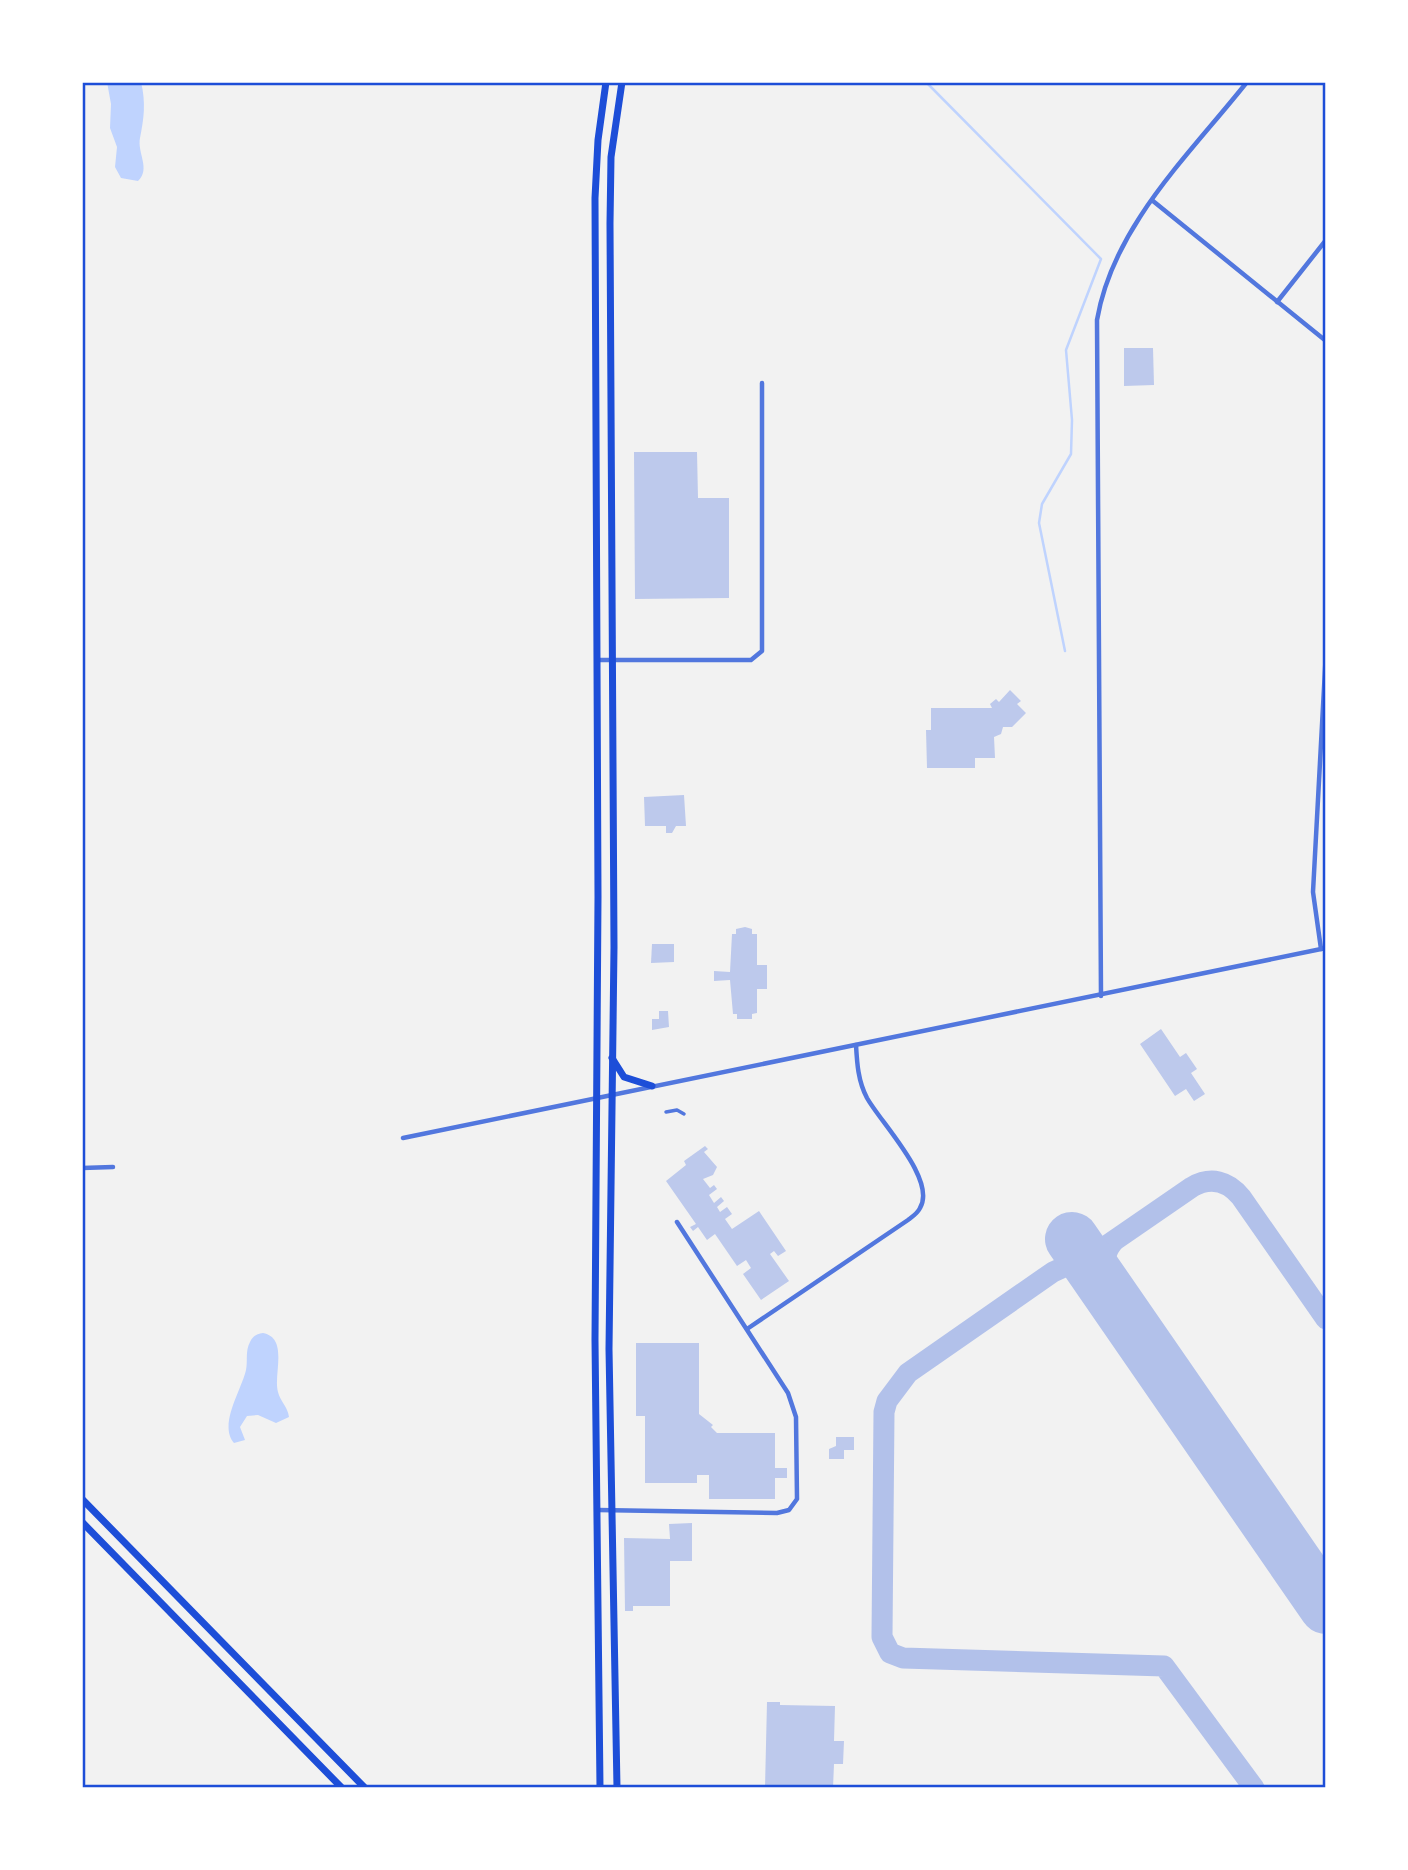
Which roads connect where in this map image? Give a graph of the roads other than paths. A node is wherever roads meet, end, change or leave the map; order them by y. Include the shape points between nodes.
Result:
1 (607, 82) edge
2 (622, 82) edge
3 (1247, 82) edge
4 (1152, 201) junction
5 (1326, 240) edge
6 (1277, 302) junction
7 (1326, 341) edge
8 (762, 383) dead end
9 (1326, 652) edge
10 (598, 660) junction
11 (612, 660) junction
12 (1325, 668) edge
13 (1323, 948) edge
14 (1101, 996) junction
15 (856, 1045) junction
16 (612, 1058) junction
17 (652, 1086) junction
18 (611, 1094) junction
19 (597, 1096) junction
20 (671, 1105) dead end
21 (672, 1111) junction
22 (666, 1112) dead end
23 (684, 1114) dead end
24 (403, 1138) dead end
25 (113, 1167) dead end
26 (82, 1168) edge
27 (677, 1222) dead end
28 (747, 1329) junction
29 (82, 1499) edge
30 (596, 1510) junction
31 (611, 1510) junction
32 (82, 1522) edge
33 (613, 1690) junction
34 (599, 1691) junction
35 (342, 1788) edge
36 (365, 1788) edge
37 (600, 1788) edge
38 (617, 1788) edge

1 - 10 main road via 595,198
2 - 11 main road via 610,205
3 - 4 street
4 - 6 street
4 - 14 street via 1112,267 1097,320
5 - 6 street
6 - 7 street
8 - 11 street via 762,651 751,660
9 - 12 street
10 - 11 street
10 - 19 main road
11 - 16 main road
12 - 13 street via 1313,892
13 - 14 street
14 - 15 street
15 - 17 street
15 - 28 street via 858,1076 867,1098 921,1178 924,1194 920,1208
16 - 17 main road via 624,1077
16 - 18 main road
17 - 18 street
18 - 19 street
18 - 31 main road
19 - 24 street
19 - 30 main road
20 - 21 street
21 - 22 street
21 - 23 street
25 - 26 street
27 - 28 street
28 - 31 street via 782,1380 794,1408 798,1484 794,1506 777,1513
29 - 36 main road
30 - 31 street
30 - 34 main road
31 - 33 main road
32 - 35 main road
33 - 34 main road
33 - 38 main road
34 - 37 main road

